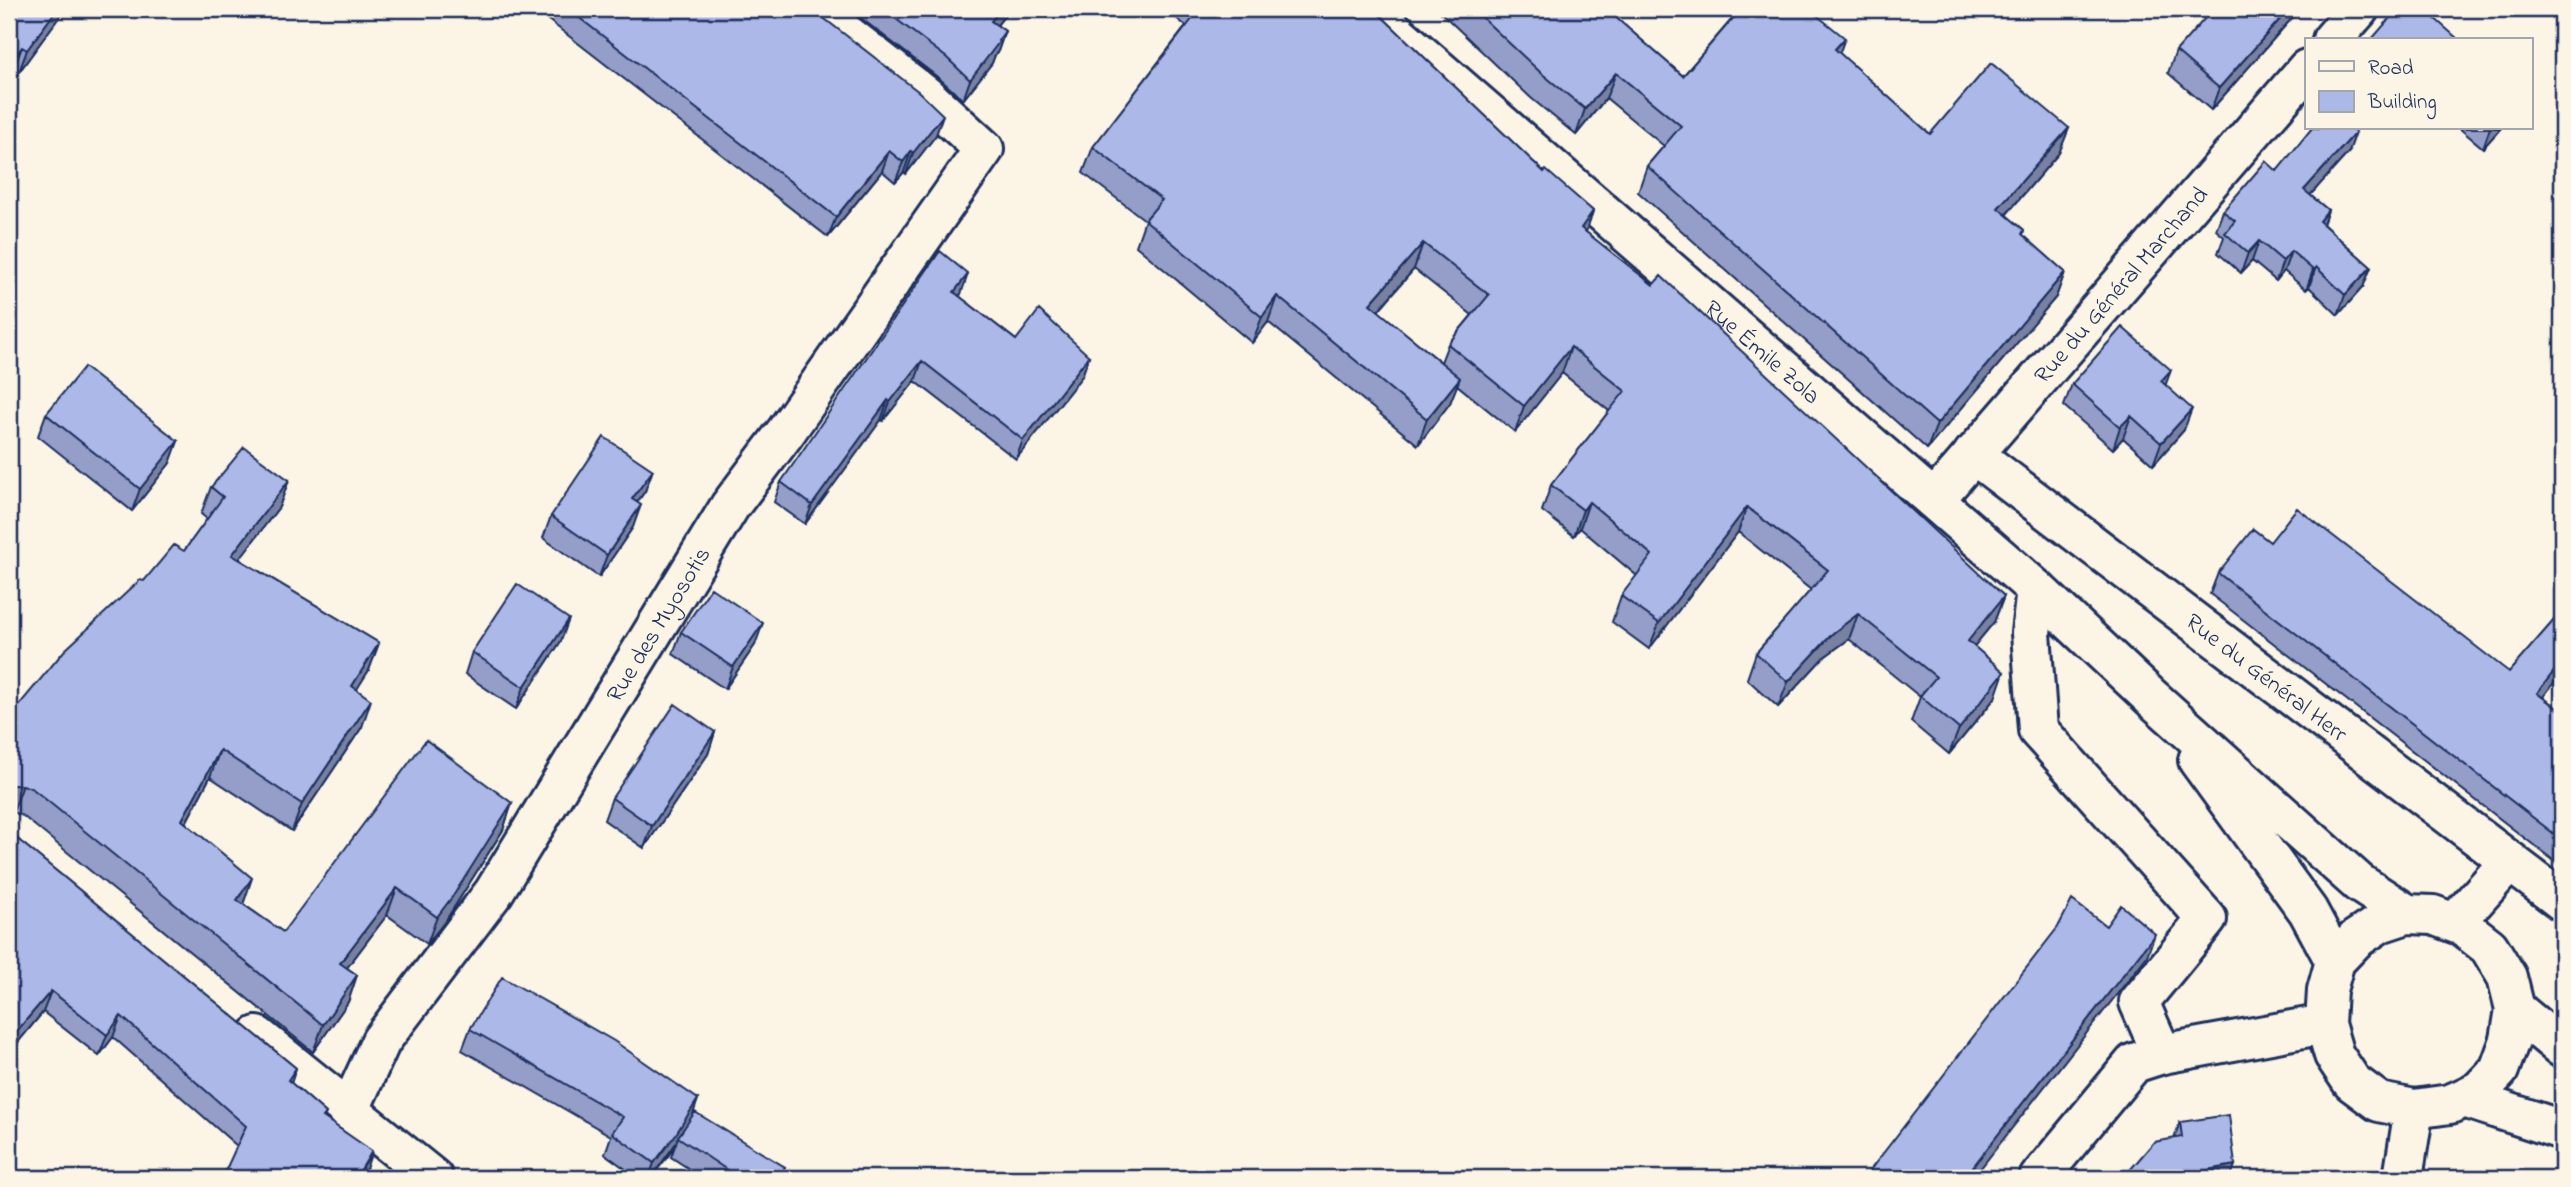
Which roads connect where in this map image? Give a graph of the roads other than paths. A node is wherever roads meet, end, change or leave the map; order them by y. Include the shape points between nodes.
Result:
1 (814, 9) edge
2 (1369, 9) edge
3 (2359, 9) edge
4 (2334, 38) edge
5 (2305, 71) edge
6 (1973, 454) junction
7 (1934, 500) junction
8 (2036, 589) junction
9 (2153, 698) junction
10 (2510, 861) junction
11 (2562, 901) edge
12 (2407, 914) junction
13 (2455, 923) junction
14 (2335, 961) junction
15 (2515, 1009) junction
16 (234, 1018) edge
17 (2325, 1024) junction
18 (2562, 1048) edge
19 (2162, 1054) junction
20 (2464, 1098) junction
21 (2414, 1109) junction
22 (349, 1111) junction
23 (2562, 1129) edge
24 (433, 1178) edge
25 (2039, 1178) edge
26 (2403, 1178) edge

1 - 22 street, Rue des Myosotis via 926,96 984,149 730,506 494,892 381,1041
2 - 7 street, Rue Émile Zola
3 - 4 street
5 - 6 street, Rue du Général Marchand
6 - 7 street, Rue du Général Marchand
6 - 10 street, Rue du Général Herr
7 - 8 street, Rue Émile Zola
8 - 9 street, Rue Émile Zola
8 - 19 street via 2031,633 2038,730 2207,919 2139,1002
9 - 12 street via 2360,883
9 - 14 street via 2308,911
10 - 11 street, Rue du Général Herr
10 - 13 street
12 - 13 street via 2433,915
12 - 14 street via 2356,939
13 - 15 street via 2489,947 2507,977
14 - 17 street
15 - 18 street
15 - 20 street via 2499,1070 2480,1090
16 - 22 street
17 - 19 street
17 - 21 street via 2334,1055 2352,1082 2379,1102
19 - 25 street via 2134,1063
20 - 21 street
20 - 23 street
21 - 26 street
22 - 24 street

